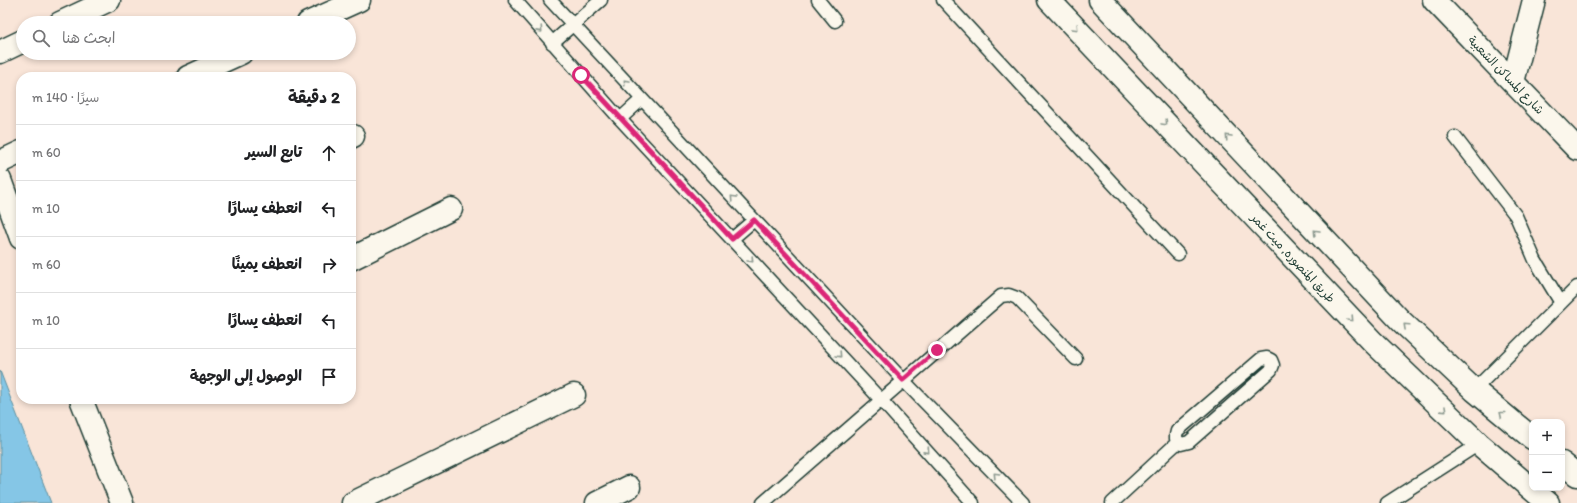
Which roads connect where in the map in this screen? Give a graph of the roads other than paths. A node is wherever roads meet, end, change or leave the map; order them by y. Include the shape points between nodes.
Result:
1 (109, 0) edge
2 (359, 0) edge
3 (515, 0) edge
4 (550, 0) edge
5 (601, 0) edge
6 (818, 0) edge
7 (943, 0) edge
8 (1049, 0) edge
9 (1100, 0) edge
10 (1434, 0) edge
11 (1534, 0) edge
12 (75, 16) edge
13 (324, 16) edge
14 (835, 21) dead end
15 (573, 25) junction
16 (552, 43) junction
17 (16, 44) edge
18 (0, 52) edge
19 (226, 60) edge
20 (199, 72) edge
21 (1513, 82) junction
22 (642, 99) junction
23 (620, 119) junction
24 (1455, 137) dead end
25 (1577, 149) edge
26 (16, 154) edge
27 (0, 162) edge
28 (0, 180) edge
29 (451, 209) dead end
30 (754, 220) junction
31 (16, 224) edge
32 (732, 239) junction
33 (1178, 254) dead end
34 (356, 256) edge
35 (1577, 287) edge
36 (1561, 303) junction
37 (1076, 360) dead end
38 (903, 380) junction
39 (1474, 390) junction
40 (574, 395) dead end
41 (881, 400) junction
42 (83, 404) edge
43 (1529, 436) edge
44 (1178, 442) junction
45 (1479, 444) junction
46 (1565, 465) edge
47 (1577, 475) edge
48 (629, 487) dead end
49 (122, 503) edge
50 (353, 503) edge
51 (597, 503) edge
52 (763, 503) edge
53 (973, 503) edge
54 (1023, 503) edge
55 (1112, 503) edge
56 (1387, 503) edge
57 (1548, 503) edge

1 - 12 main road
2 - 13 main road
3 -> 16 lane
4 - 15 lane
5 - 15 lane
6 - 14 lane
7 - 33 lane
8 -> 45 main road, طريق المنصوره, ميت غمر via 1373,342
39 -> 9 main road via 1400,320
10 - 21 main road, شارع المساكن الشعبية
11 - 21 main road
15 - 16 lane
22 -> 15 lane
16 - 23 lane
17 - 18 main road
19 - 20 main road
21 - 25 main road, شارع المساكن الشعبية
22 - 23 lane
30 -> 22 lane
23 - 32 lane
24 - 36 lane via 1516,216 1535,260
26 - 27 main road
28 - 31 main road
29 - 34 main road
30 - 32 lane
30 - 38 lane
32 -> 41 lane
35 - 36 lane
36 - 39 lane
37 - 38 lane via 1017,298 1001,296
38 - 41 lane
54 -> 38 lane
43 -> 39 main road
40 - 50 main road
41 - 52 lane
41 -> 53 lane
42 - 49 main road
44 - 44 lane via 1189,442 1271,370 1271,360 1261,359 1177,431
44 - 55 lane
45 - 56 lane
45 - 57 main road, طريق المنصوره, ميت غمر
46 - 47 main road
48 - 51 main road

